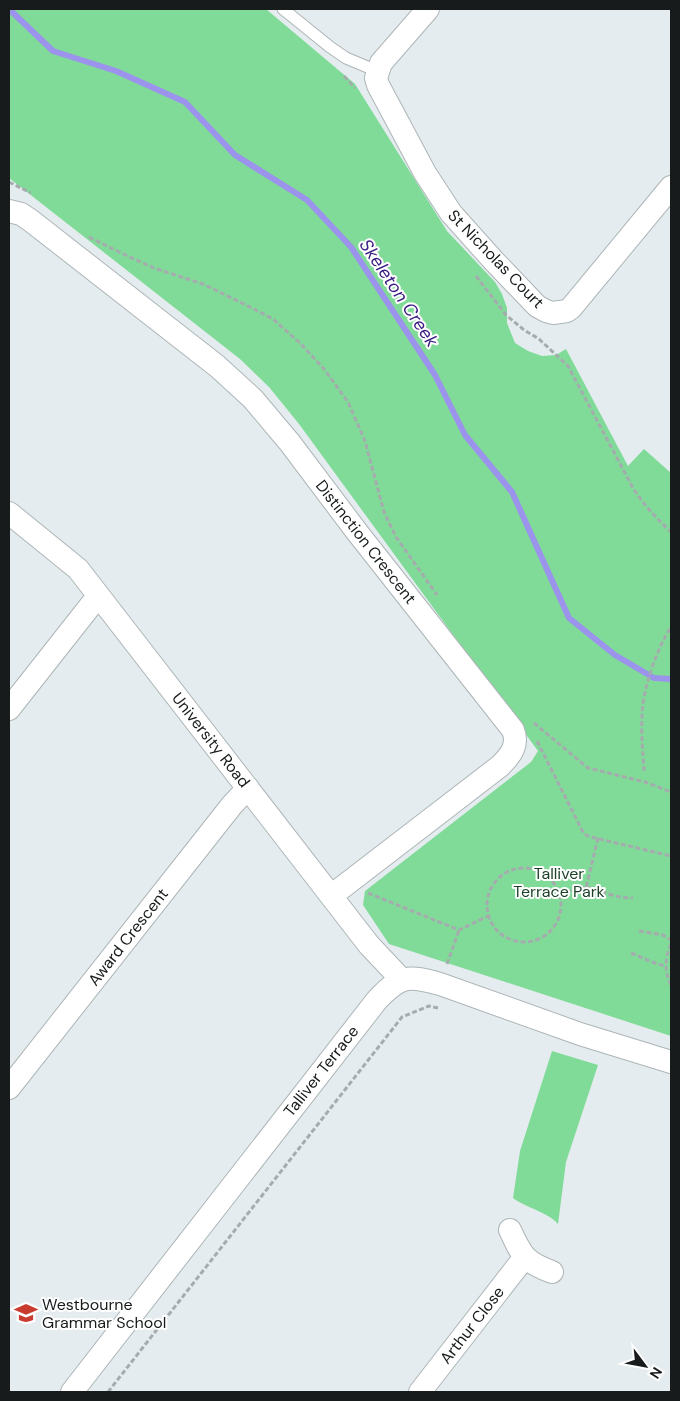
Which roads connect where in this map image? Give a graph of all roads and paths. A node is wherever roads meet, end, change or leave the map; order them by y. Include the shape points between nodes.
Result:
1 (283, 9) edge
2 (428, 9) edge
3 (378, 71) junction
4 (9, 182) edge
5 (671, 187) edge
6 (35, 195) dead end
7 (9, 212) edge
8 (83, 234) dead end
9 (9, 513) edge
10 (98, 596) junction
11 (439, 598) dead end
12 (671, 627) edge
13 (9, 709) edge
14 (531, 720) dead end
15 (536, 738) dead end
16 (644, 771) dead end
17 (248, 788) junction
18 (671, 792) edge
19 (598, 838) junction
20 (671, 856) edge
21 (354, 879) junction
22 (586, 888) junction
23 (559, 893) junction
24 (331, 896) junction
25 (633, 898) dead end
26 (488, 916) junction
27 (639, 931) dead end
28 (671, 940) edge
29 (671, 944) edge
30 (631, 953) dead end
31 (666, 966) junction
32 (402, 980) junction
33 (671, 985) edge
34 (445, 1011) dead end
35 (671, 1062) edge
36 (9, 1088) edge
37 (510, 1230) dead end
38 (524, 1258) junction
39 (552, 1272) dead end
40 (72, 1392) edge
41 (108, 1392) edge
42 (420, 1392) edge

1 - 3 lane via 346,58
2 - 3 street via 389,53
3 - 5 street, St Nicholas Court via 378,85 451,213 532,301 546,311 564,312 571,308
4 - 6 path
7 - 21 street, Distinction Crescent via 30,220 217,366 254,399 513,730 515,744 500,766
8 - 11 path via 154,268 203,284 246,305 274,320 301,344 348,402 365,441 384,512 396,537
9 - 10 street, University Road via 78,570
10 - 13 street
10 - 17 street, University Road
12 - 16 path via 657,654 643,706
14 - 18 path via 588,768
15 - 19 path via 584,834
17 - 24 street, University Road
17 - 36 street, Award Crescent
19 - 20 path
19 - 22 path
21 - 24 street, Distinction Crescent
21 - 26 path via 371,895 459,930
22 - 23 path
22 - 25 path
23 - 26 path via 543,873 531,868 518,868 506,872 489,891 486,903
23 - 26 path via 559,917 546,936 535,941 523,943 501,936 492,927
24 - 32 street, University Road via 369,945
27 - 28 path via 663,935
29 - 31 path
30 - 31 path
31 - 33 path
32 - 35 street via 419,978 440,984 580,1034
32 - 40 street, Talliver Terrace via 377,1000
34 - 41 path via 429,1006 402,1017
37 - 38 street
38 - 39 street
38 - 42 street, Arthur Close

